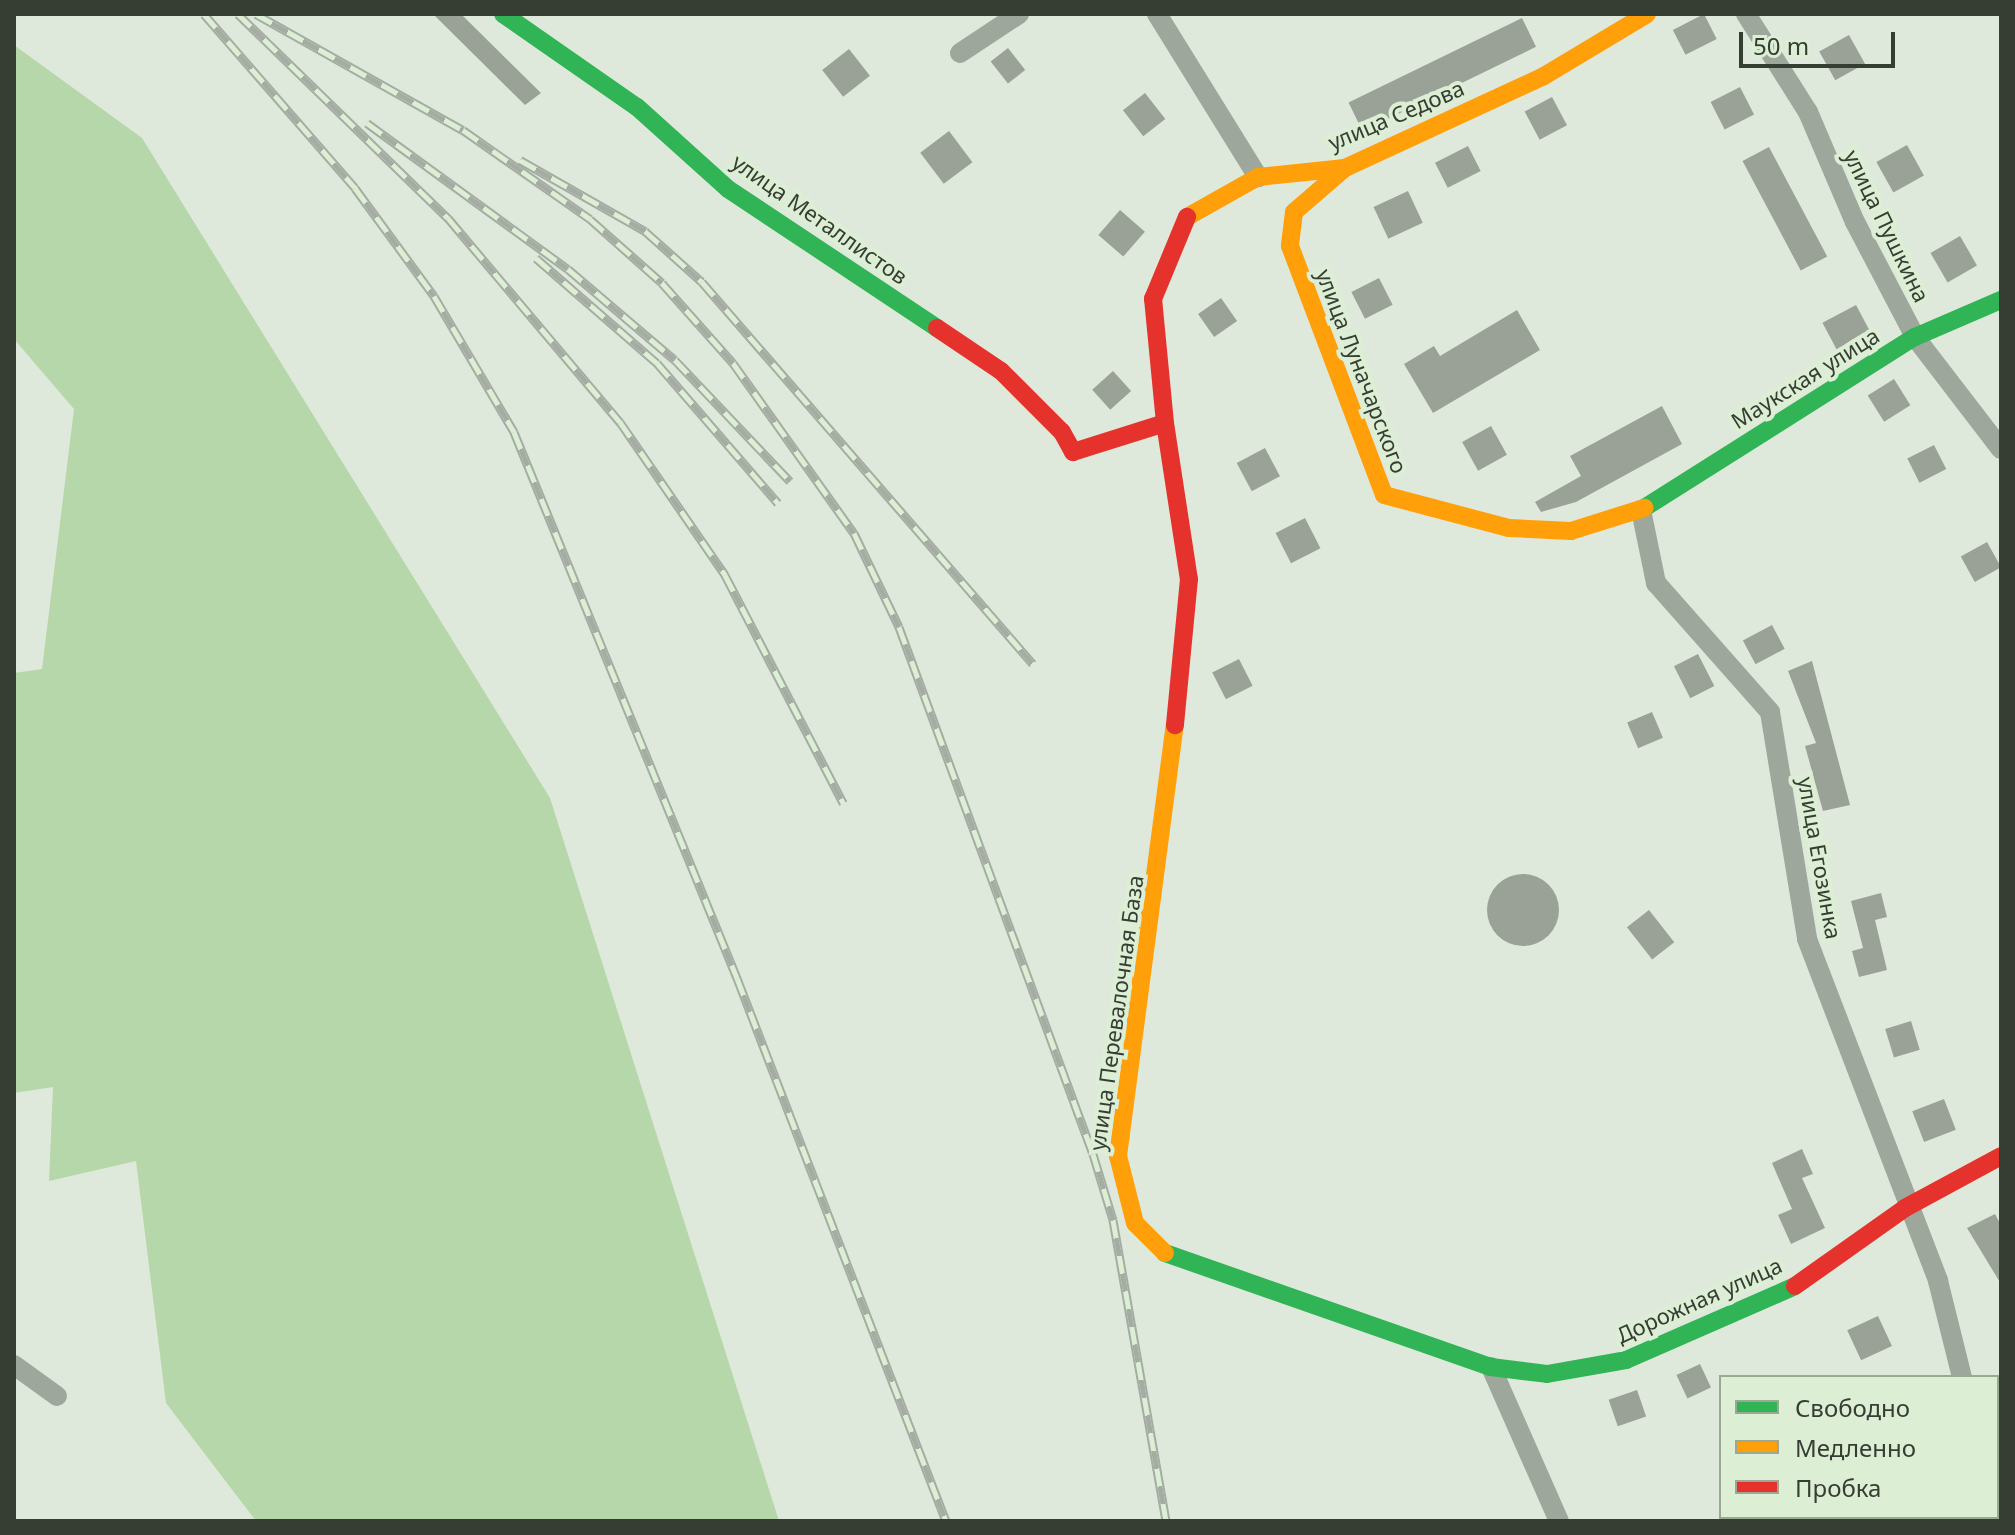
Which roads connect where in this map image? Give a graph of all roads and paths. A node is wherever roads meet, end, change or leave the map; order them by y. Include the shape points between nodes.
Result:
1 (503, 14) edge
2 (1019, 14) edge
3 (1157, 14) edge
4 (1647, 14) edge
5 (1746, 14) edge
6 (960, 53) dead end
7 (1345, 168) junction
8 (1258, 177) junction
9 (2001, 300) edge
10 (1915, 337) junction
11 (1165, 423) junction
12 (2001, 449) edge
13 (1641, 510) junction
14 (2001, 1156) edge
15 (1905, 1208) junction
16 (14, 1365) edge
17 (1491, 1367) junction
18 (1962, 1375) edge
19 (57, 1396) dead end
20 (1559, 1521) edge

1 - 11 street, улица Металлистов via 637,107 728,189 1001,371 1073,452
2 - 6 street
3 - 8 street
4 - 7 street, улица Седова via 1544,76
5 - 10 street, улица Пушкина via 1808,112 1855,222
7 - 8 street, улица Седова
7 - 13 street, улица Луначарского via 1294,212 1290,246 1384,495 1509,528 1571,531
8 - 11 street, улица Седова via 1188,215 1153,299
9 - 10 street, Маукская улица
10 - 12 street, улица Пушкина
10 - 13 street, Маукская улица
11 - 17 street, улица Перевалочная База via 1189,579 1163,849 1118,1156 1135,1223 1171,1259 1446,1347
13 - 15 street, улица Егозинка via 1656,583 1770,712 1807,939
14 - 15 street
15 - 17 street, Дорожная улица via 1791,1289 1626,1360 1547,1374
15 - 18 street, улица Егозинка via 1938,1281
16 - 19 street
17 - 20 street

